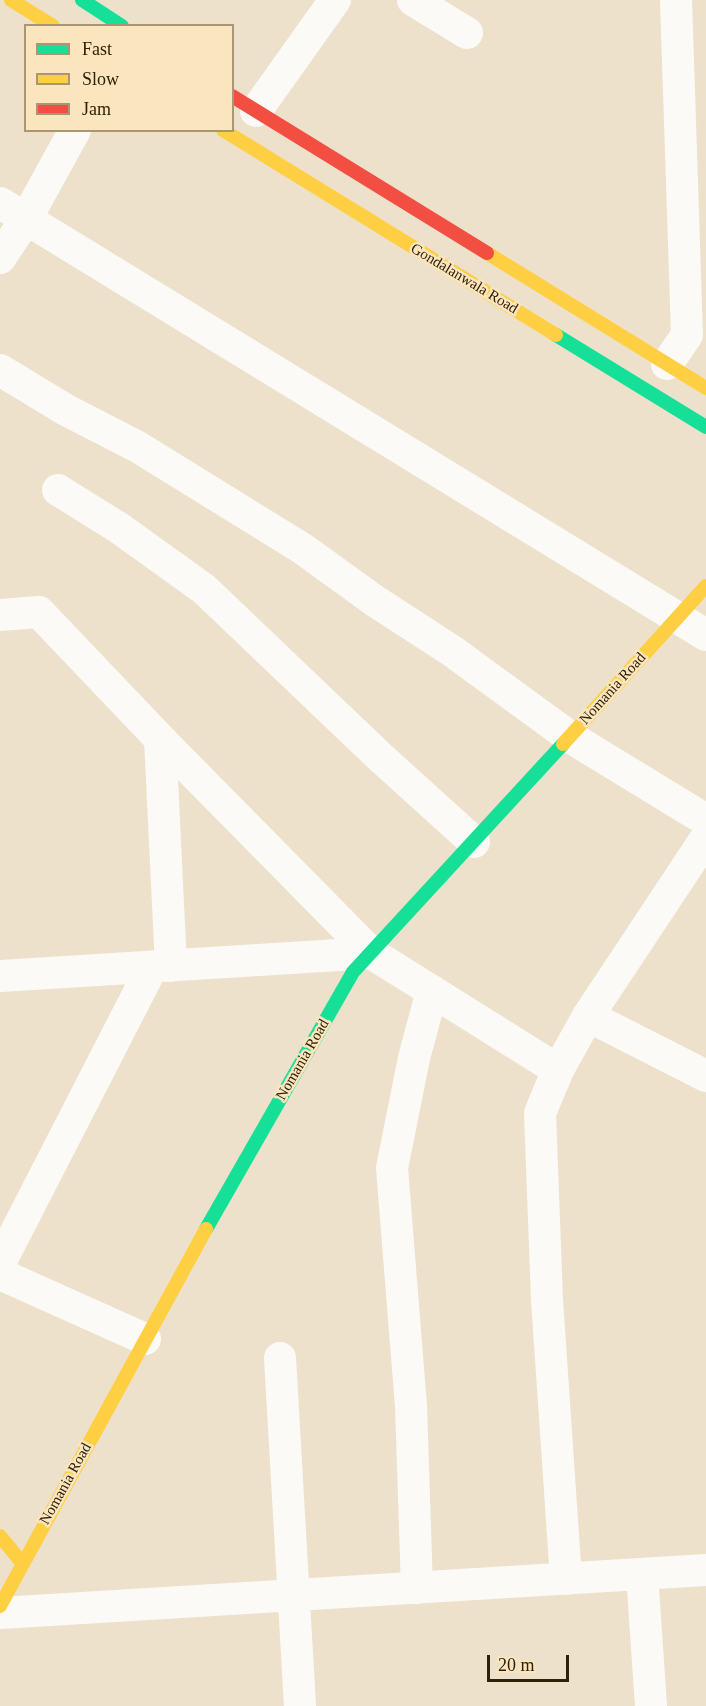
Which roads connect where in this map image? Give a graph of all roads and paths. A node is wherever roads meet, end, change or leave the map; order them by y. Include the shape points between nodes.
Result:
1 (11, 0) edge
2 (82, 0) edge
3 (335, 0) edge
4 (412, 0) edge
5 (676, 0) edge
6 (50, 24) edge
7 (119, 24) edge
8 (467, 33) dead end
9 (244, 104) edge
10 (74, 132) edge
11 (226, 132) edge
12 (0, 203) edge
13 (26, 219) junction
14 (0, 258) edge
15 (667, 364) junction
16 (0, 370) edge
17 (706, 388) edge
18 (706, 427) edge
19 (58, 490) dead end
20 (706, 586) edge
21 (0, 615) edge
22 (677, 618) junction
23 (706, 635) edge
24 (570, 737) junction
25 (160, 739) junction
26 (706, 820) edge
27 (706, 838) edge
28 (474, 842) junction
29 (370, 953) junction
30 (162, 966) junction
31 (0, 976) edge
32 (432, 992) junction
33 (588, 1016) junction
34 (558, 1070) junction
35 (706, 1076) edge
36 (0, 1263) edge
37 (0, 1274) edge
38 (146, 1339) junction
39 (280, 1358) dead end
40 (0, 1536) edge
41 (23, 1564) junction
42 (706, 1570) edge
43 (642, 1575) junction
44 (567, 1579) junction
45 (417, 1588) junction
46 (293, 1595) junction
47 (0, 1606) edge
48 (0, 1613) edge
49 (300, 1706) edge
50 (651, 1706) edge

1 - 6 street
2 - 7 street
3 - 9 street
4 - 8 street
5 - 15 street via 687,335
9 - 15 street
10 - 13 street
11 - 18 street, Gondalanwala Road
12 - 13 street
13 - 14 street
13 - 22 street
15 - 17 street
16 - 24 street via 138,447 303,549
19 - 28 street via 119,528 204,590
20 - 22 street, Nomania Road
21 - 25 street via 39,612
22 - 23 street
22 - 24 street, Nomania Road
24 - 26 street
24 - 28 street, Nomania Road
25 - 29 street
25 - 30 street
27 - 33 street
28 - 29 street, Nomania Road
29 - 30 street
29 - 32 street
29 - 38 street, Nomania Road via 353,972
30 - 31 street
30 - 36 street
32 - 34 street
32 - 45 street via 392,1168 411,1406
33 - 34 street
33 - 35 street
34 - 44 street via 540,1113 547,1300
37 - 38 street
38 - 41 street, Nomania Road
39 - 46 street
40 - 41 street
41 - 47 street, Nomania Road
42 - 43 street
43 - 44 street
43 - 50 street
44 - 45 street
45 - 46 street
46 - 48 street
46 - 49 street

